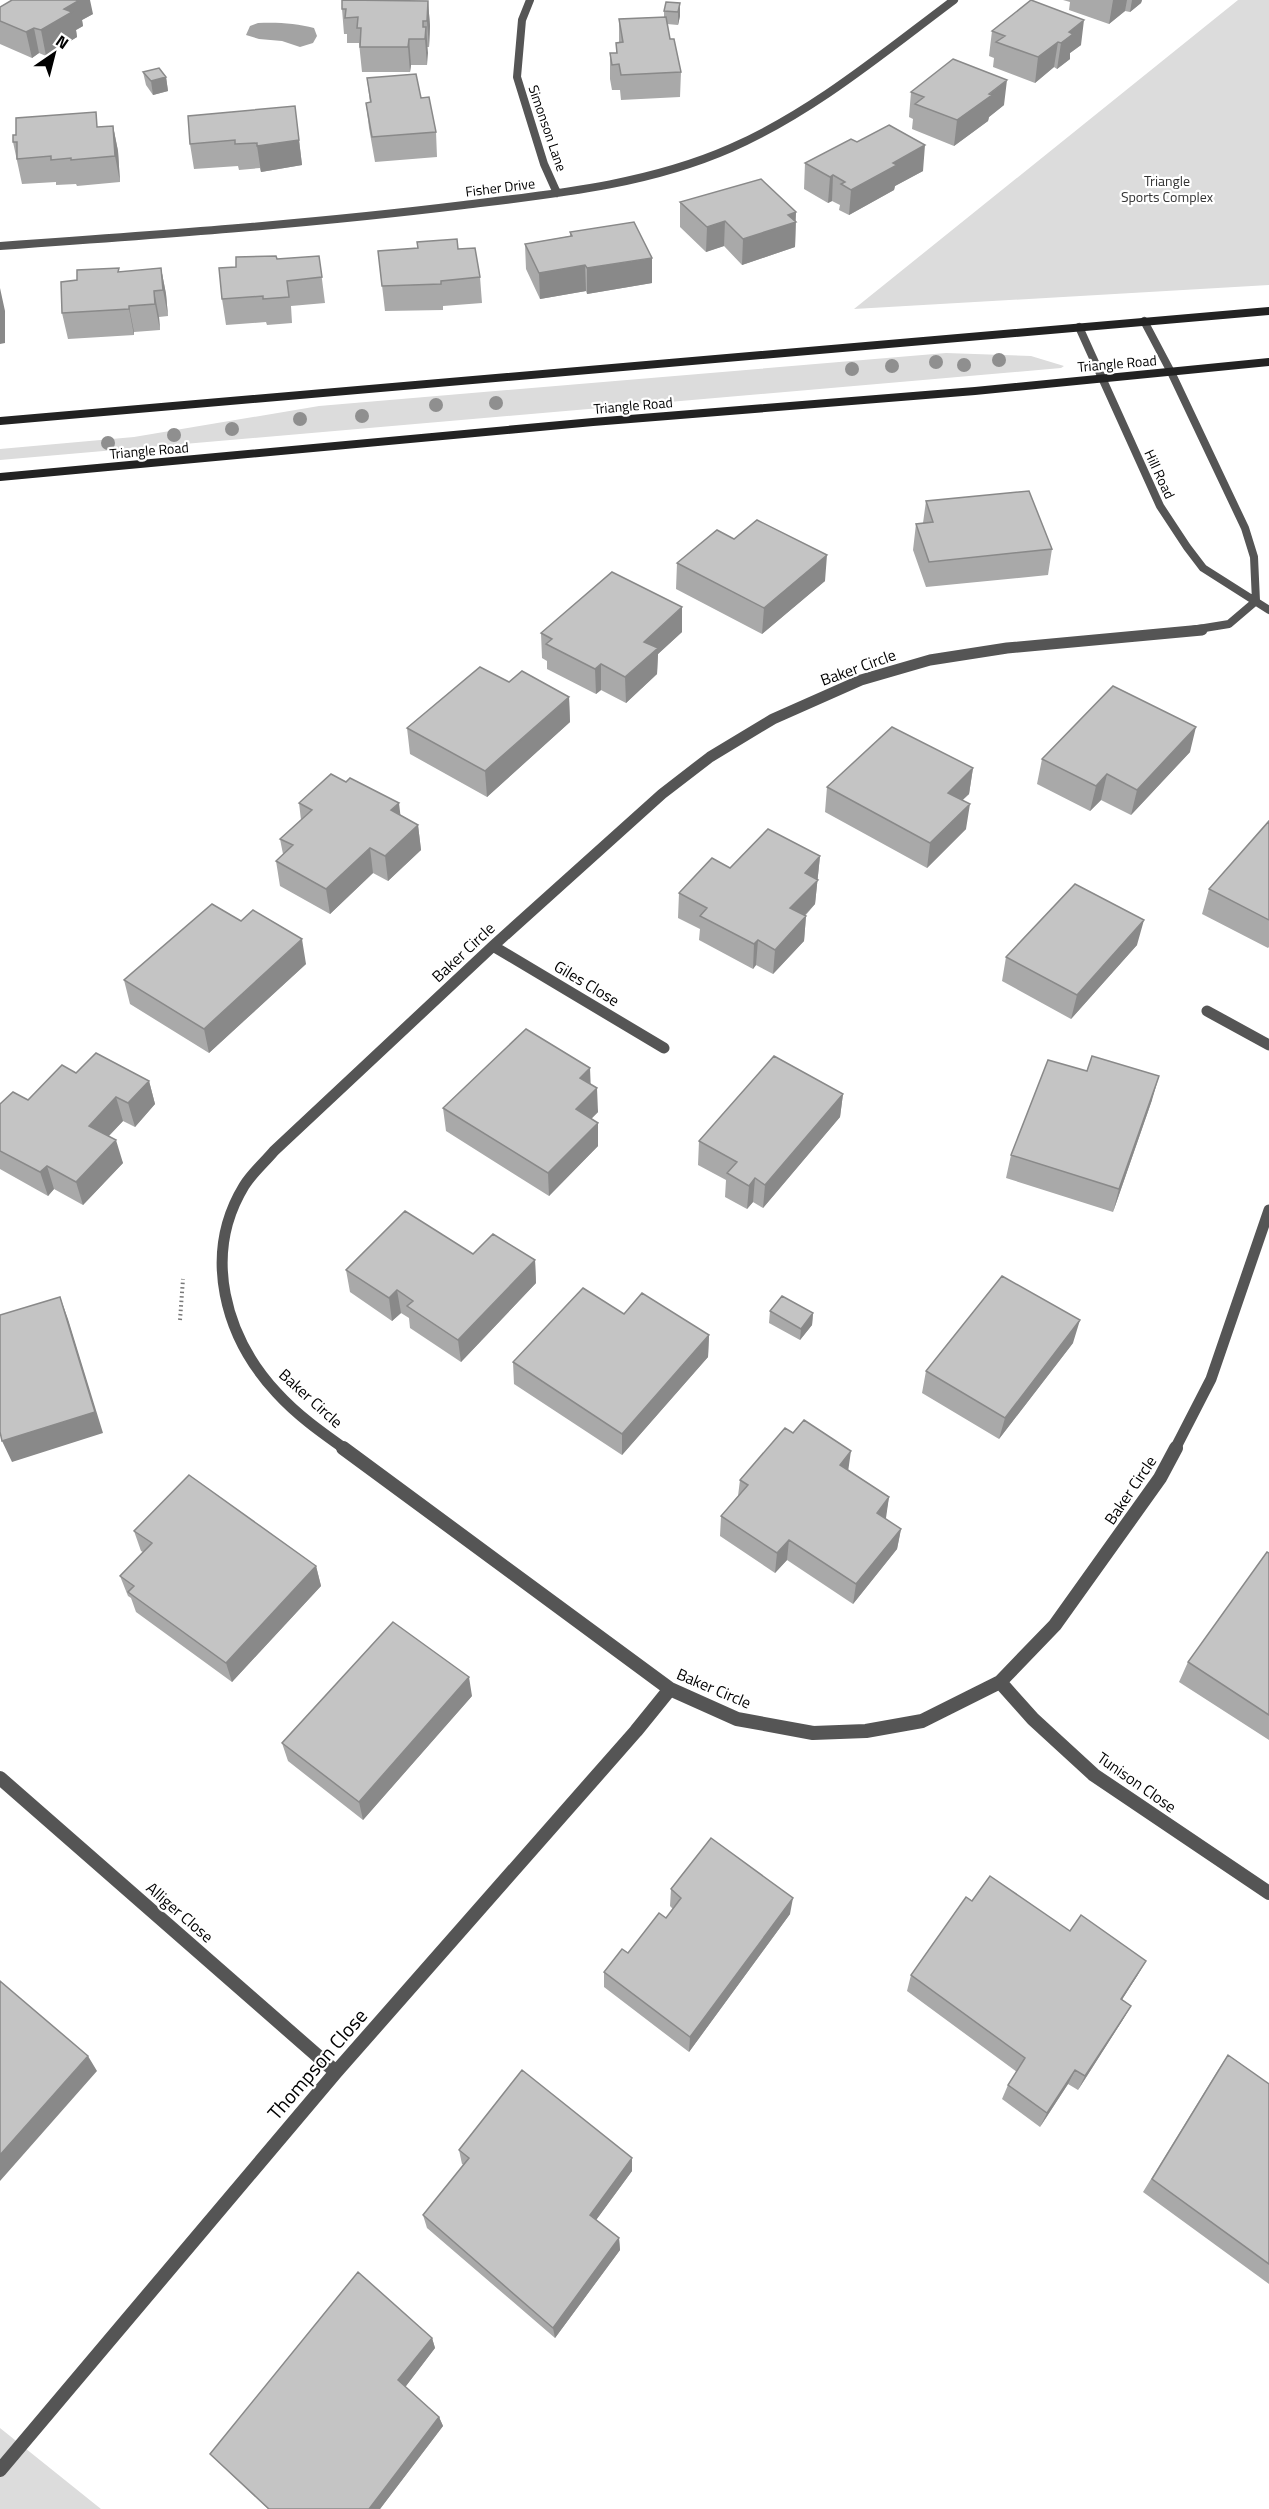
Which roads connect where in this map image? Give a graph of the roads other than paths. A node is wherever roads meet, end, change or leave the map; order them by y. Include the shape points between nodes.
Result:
1 (530, 0) edge
2 (954, 0) edge
3 (557, 193) junction
4 (0, 246) edge
5 (1269, 310) edge
6 (1144, 321) junction
7 (1079, 327) junction
8 (1269, 362) edge
9 (1172, 372) junction
10 (1104, 378) junction
11 (0, 421) edge
12 (0, 477) edge
13 (1256, 601) junction
14 (1269, 610) edge
15 (494, 946) junction
16 (1207, 1011) dead end
17 (1269, 1045) edge
18 (664, 1048) dead end
19 (1269, 1210) edge
20 (1000, 1682) junction
21 (670, 1689) junction
22 (0, 1778) edge
23 (1269, 1893) edge
24 (336, 2072) junction
25 (0, 2470) edge

1 - 3 street, Simonson Lane via 522,20 517,77
2 - 3 street, Fisher Drive via 799,113 729,148 663,171
3 - 4 street, Fisher Drive via 382,216
5 - 6 street
6 - 7 street
6 - 9 street
7 - 10 street, Hill Road
7 - 11 street
8 - 9 street, Triangle Road
9 - 10 street, Triangle Road
9 - 13 street via 1245,528 1254,557
10 - 12 street, Triangle Road
10 - 13 street, Hill Road via 1160,506 1187,547 1203,568
13 - 14 street, Hill Road
13 - 15 street, Baker Circle via 1229,624 1210,629 1006,648 930,660 861,680 773,719 710,757 663,794
15 - 18 street, Giles Close
15 - 21 street, Baker Circle via 274,1151 243,1188 223,1233 220,1269 224,1295 232,1328 250,1360 277,1393 312,1425
16 - 17 street
19 - 20 street, Baker Circle via 1211,1379 1160,1478 1055,1625
20 - 21 street, Baker Circle via 922,1721 866,1731 813,1733 737,1719
20 - 23 street, Tunison Close via 1047,1733 1094,1775
21 - 24 street, Thompson Close
22 - 24 street, Alliger Close
24 - 25 street, Thompson Close

